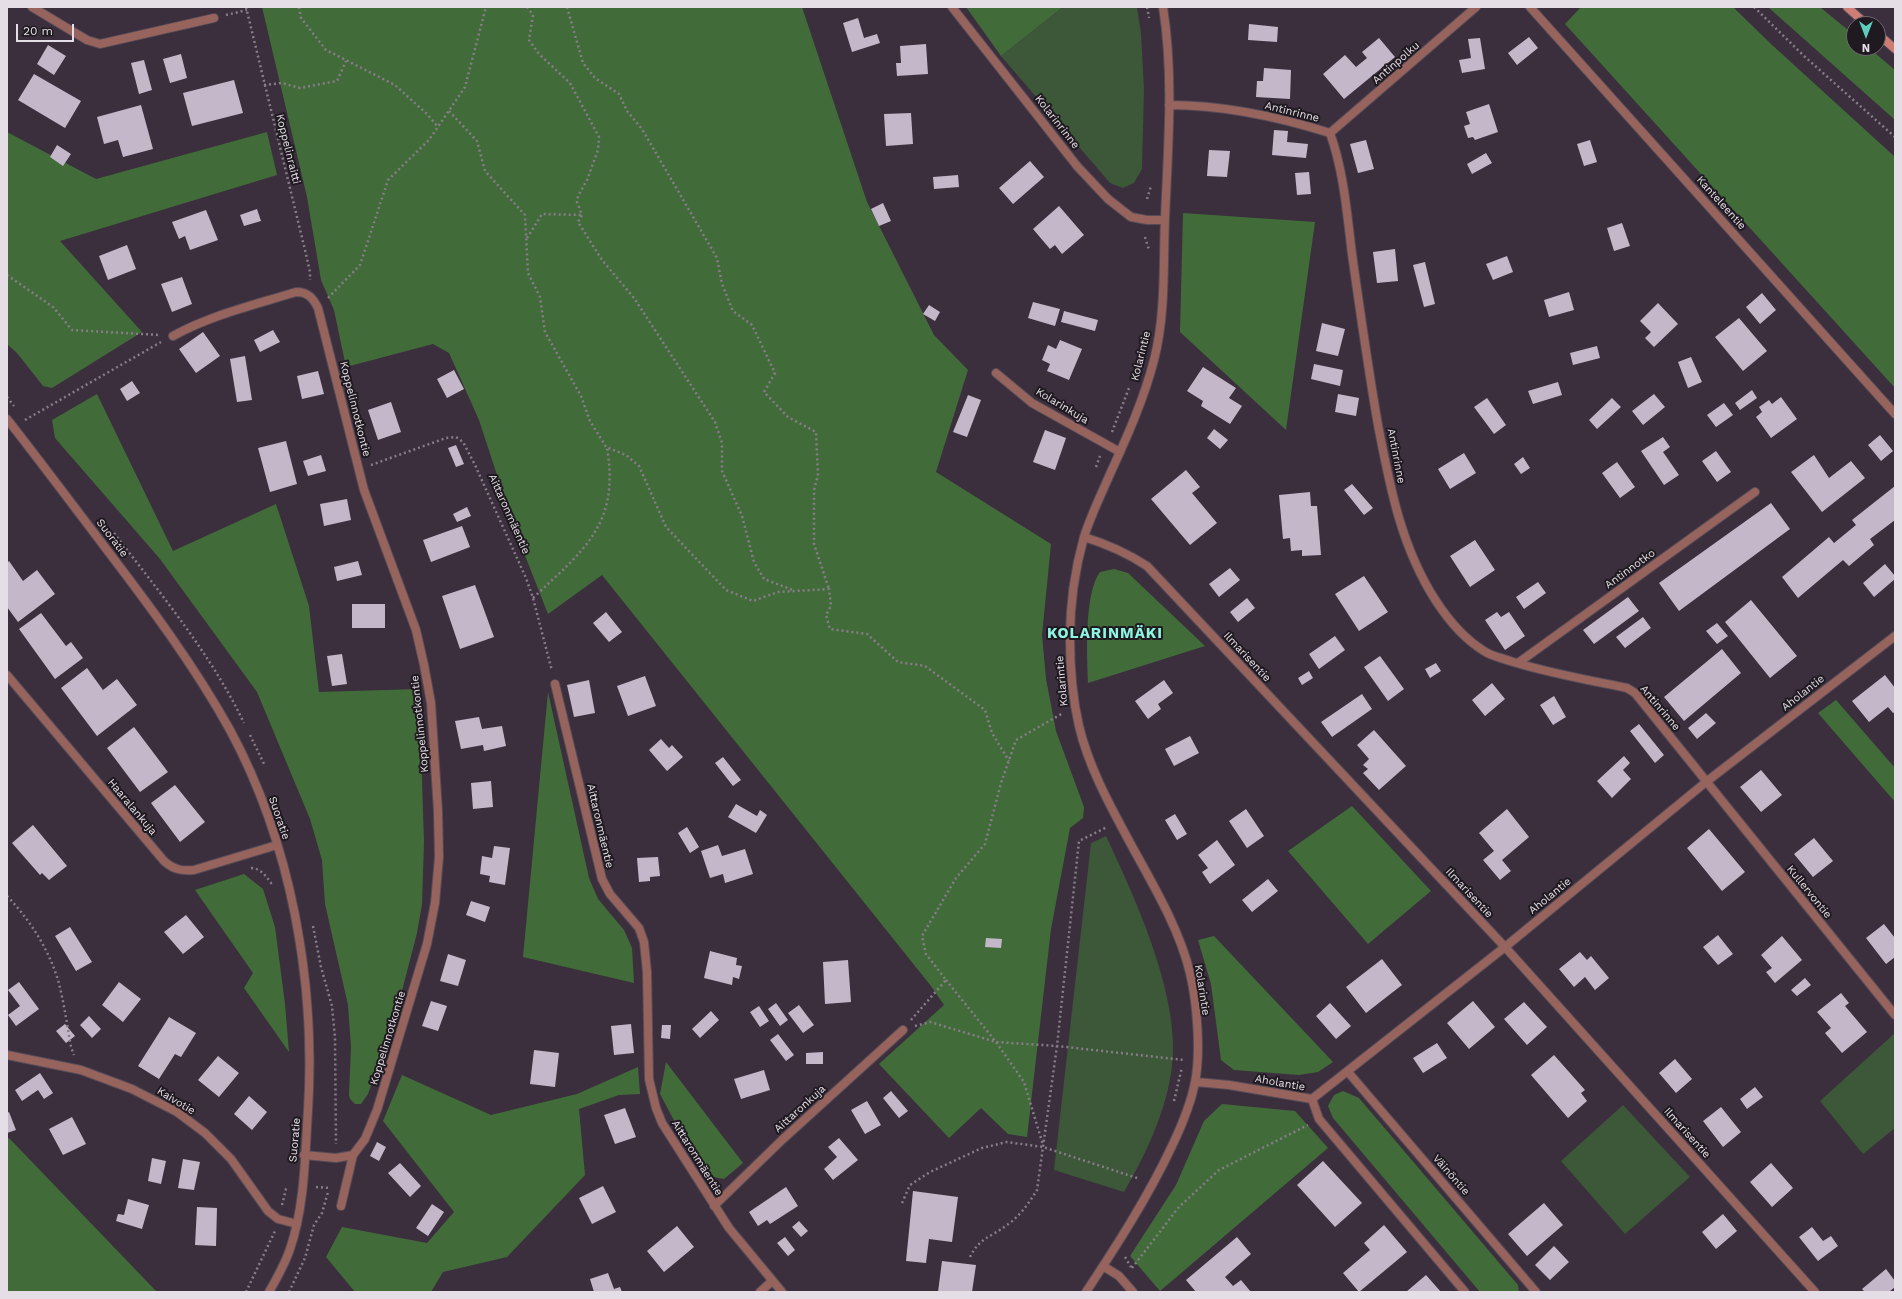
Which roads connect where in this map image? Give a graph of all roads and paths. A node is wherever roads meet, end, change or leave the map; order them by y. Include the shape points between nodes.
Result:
1 (32, 7) edge
2 (299, 7) edge
3 (486, 7) edge
4 (527, 7) edge
5 (567, 7) edge
6 (952, 7) edge
7 (1147, 7) edge
8 (1163, 7) edge
9 (1476, 7) edge
10 (1530, 7) edge
11 (1754, 7) edge
12 (1847, 7) edge
13 (247, 9) edge
14 (1857, 16) edge
15 (214, 18) joint
16 (1149, 20) dead end
17 (1886, 41) edge
18 (1895, 49) edge
19 (346, 61) junction
20 (264, 84) junction
21 (1169, 105) junction
22 (449, 111) junction
23 (438, 127) junction
24 (1330, 133) junction
25 (1895, 137) edge
26 (1152, 182) dead end
27 (1147, 199) dead end
28 (582, 215) junction
29 (1165, 220) junction
30 (1146, 237) dead end
31 (526, 238) junction
32 (1150, 252) dead end
33 (7, 275) edge
34 (309, 295) junction
35 (318, 308) junction
36 (173, 336) junction
37 (996, 373) dead end
38 (1131, 384) dead end
39 (7, 397) edge
40 (16, 408) dead end
41 (20, 414) dead end
42 (1895, 414) edge
43 (7, 419) edge
44 (24, 420) junction
45 (29, 425) dead end
46 (1106, 445) junction
47 (606, 447) junction
48 (1120, 452) junction
49 (359, 469) junction
50 (1095, 470) dead end
51 (1755, 492) dead end
52 (111, 530) dead end
53 (1084, 537) junction
54 (829, 589) junction
55 (794, 591) junction
56 (533, 598) junction
57 (1895, 636) edge
58 (1518, 663) junction
59 (7, 675) edge
60 (555, 684) joint
61 (1062, 706) dead end
62 (1063, 712) junction
63 (1065, 719) dead end
64 (1009, 761) junction
65 (266, 769) dead end
66 (1706, 782) junction
67 (1104, 820) dead end
68 (1108, 826) junction
69 (1111, 833) dead end
70 (277, 845) junction
71 (246, 868) dead end
72 (275, 882) dead end
73 (7, 896) edge
74 (312, 922) dead end
75 (1504, 948) junction
76 (946, 980) junction
77 (1895, 1015) edge
78 (903, 1030) junction
79 (996, 1042) junction
80 (1057, 1046) junction
81 (1183, 1053) dead end
82 (7, 1056) edge
83 (1183, 1060) junction
84 (1197, 1061) junction
85 (81, 1070) junction
86 (1348, 1072) junction
87 (1196, 1082) junction
88 (1312, 1099) junction
89 (1174, 1104) dead end
90 (1319, 1120) junction
91 (1043, 1147) junction
92 (336, 1149) dead end
93 (304, 1155) junction
94 (353, 1155) junction
95 (292, 1186) dead end
96 (1139, 1186) dead end
97 (312, 1187) dead end
98 (902, 1203) dead end
99 (282, 1206) dead end
100 (341, 1206) dead end
101 (714, 1206) junction
102 (297, 1224) junction
103 (276, 1230) dead end
104 (970, 1258) dead end
105 (1103, 1266) junction
106 (1132, 1268) dead end
107 (772, 1281) junction
108 (246, 1292) edge
109 (269, 1292) edge
110 (289, 1292) edge
111 (760, 1292) edge
112 (782, 1292) edge
113 (1086, 1292) edge
114 (1133, 1292) edge
115 (1465, 1292) edge
116 (1536, 1292) edge
117 (1815, 1292) edge

1 - 15 street via 87,40 100,44
2 - 19 path via 301,18 326,50
3 - 22 path via 465,87
4 - 28 path via 533,15 530,40 539,54 570,83 599,137 598,150 578,196 577,202
5 - 54 path via 583,64 594,78 619,94 627,111 642,129 717,258 722,284 733,311 752,325 775,372 764,392 788,417 816,432 818,475 814,490 814,544
6 - 29 street, Kolarinrinne via 1077,166 1108,199 1131,217
7 - 16 path
8 - 21 street, Kolarintie via 1167,34
9 - 24 street, Antinpolku
10 - 42 street, Kanteleentie
11 - 25 path via 1804,56
12 - 14 main road
13 - 15 path
13 - 20 path, Koppelinraitti
17 - 18 main road
19 - 20 path via 337,81 300,88 282,83
19 - 23 path via 396,85
20 - 34 path, Koppelinraitti via 310,272
21 - 24 street, Antinrinne via 1194,105 1244,112
21 - 29 street, Kolarintie
22 - 23 path
22 - 31 path via 477,141 485,171 525,215
23 - 35 path via 429,140 388,180 360,265
24 - 58 street, Antinrinne via 1344,189 1366,358 1390,488 1401,530 1415,564 1450,622 1486,653
26 - 27 path
28 - 31 path via 542,214
28 - 55 path via 578,222 602,260 634,298 715,422 722,443 722,471 742,516 754,562 764,578
29 - 48 street, Kolarintie via 1159,335 1145,388
30 - 32 path
31 - 47 path via 528,273 540,297 545,332
33 - 36 path via 53,307 72,330
34 - 35 street, Koppelinnotkontie
34 - 36 street via 296,292 214,318
35 - 49 street, Koppelinnotkontie
36 - 44 path
37 - 46 street, Kolarinkuja via 1032,403
38 - 46 path
39 - 40 path
41 - 44 path
43 - 70 street, Suoratie via 188,661 231,732
44 - 45 path
46 - 48 street, Kolarinkuja
46 - 50 path
47 - 55 path via 626,455 639,466 666,527 726,590 753,601 778,592
47 - 56 path via 610,467 610,489 602,520 593,537
48 - 53 street, Kolarintie
49 - 56 path, Aittaronmäentie via 446,438 456,437 463,442
49 - 94 street, Koppelinnotkontie via 416,630 424,665 435,754 439,857 435,903 427,944 399,1043 378,1110
51 - 58 street, Antinnotko
52 - 65 path via 189,632 237,708
53 - 75 street, Ilmarisentie via 1129,554 1147,566
53 - 84 street, Kolarintie via 1072,598 1070,634 1072,687 1080,729 1095,771 1170,916 1190,972 1195,1007
54 - 55 path
54 - 64 path via 831,606 826,615 830,629 867,634 898,662 925,666 937,674 984,710 992,733
56 - 60 path, Aittaronmäentie
57 - 66 street, Aholantie
58 - 66 street, Antinrinne via 1627,688 1635,693
59 - 70 street, Haaralankuja via 170,867 194,870
60 - 101 street, Aittaronmäentie via 602,879 610,894 636,924 644,942 647,972 647,1060 656,1108 671,1140
61 - 62 path
62 - 63 path
62 - 64 path via 1016,740
64 - 76 path via 985,844 956,878 922,936 926,954
66 - 75 street, Aholantie
66 - 77 street, Kullervontie
67 - 68 path
68 - 69 path
68 - 80 path via 1079,841
70 - 93 street, Suoratie via 296,924 308,1004 310,1074
71 - 72 path via 255,868 271,883
73 - 85 path via 36,931 49,956 58,981 71,1047
74 - 92 path via 320,967 332,1006 335,1038
75 - 86 street, Aholantie
75 - 117 street, Ilmarisentie
76 - 78 path
76 - 79 path
78 - 79 path via 930,1022
78 - 101 street, Aittaronkuja
79 - 80 path
79 - 91 path via 1024,1082
80 - 83 path
80 - 91 path
81 - 83 path
82 - 85 street, Kaivotie
83 - 84 path
83 - 89 path
84 - 87 street, Kolarintie
85 - 102 street, Kaivotie via 132,1089 177,1112 205,1133 231,1159 268,1211 278,1219
86 - 88 street, Aholantie
86 - 116 street, Väinöntie
87 - 88 street, Aholantie
87 - 105 street, Kolarintie via 1184,1120 1155,1181
88 - 90 street
90 - 106 path via 1219,1170 1179,1207
90 - 115 street
91 - 96 path via 1143,1180
91 - 98 path via 1007,1142 982,1148 930,1172 910,1185
91 - 104 path via 1037,1190 1026,1207 1007,1225 976,1245
93 - 94 street via 336,1158
93 - 102 street, Suoratie
94 - 100 street
95 - 99 path via 286,1189
97 - 110 path via 330,1187 322,1213 314,1225 305,1258
101 - 107 street, Aittaronmäentie
102 - 109 street, Suoratie via 290,1250
103 - 108 path
105 - 113 street, Kolarintie
105 - 114 street via 1119,1276
107 - 111 street
107 - 112 street, Aittaronmäentie

